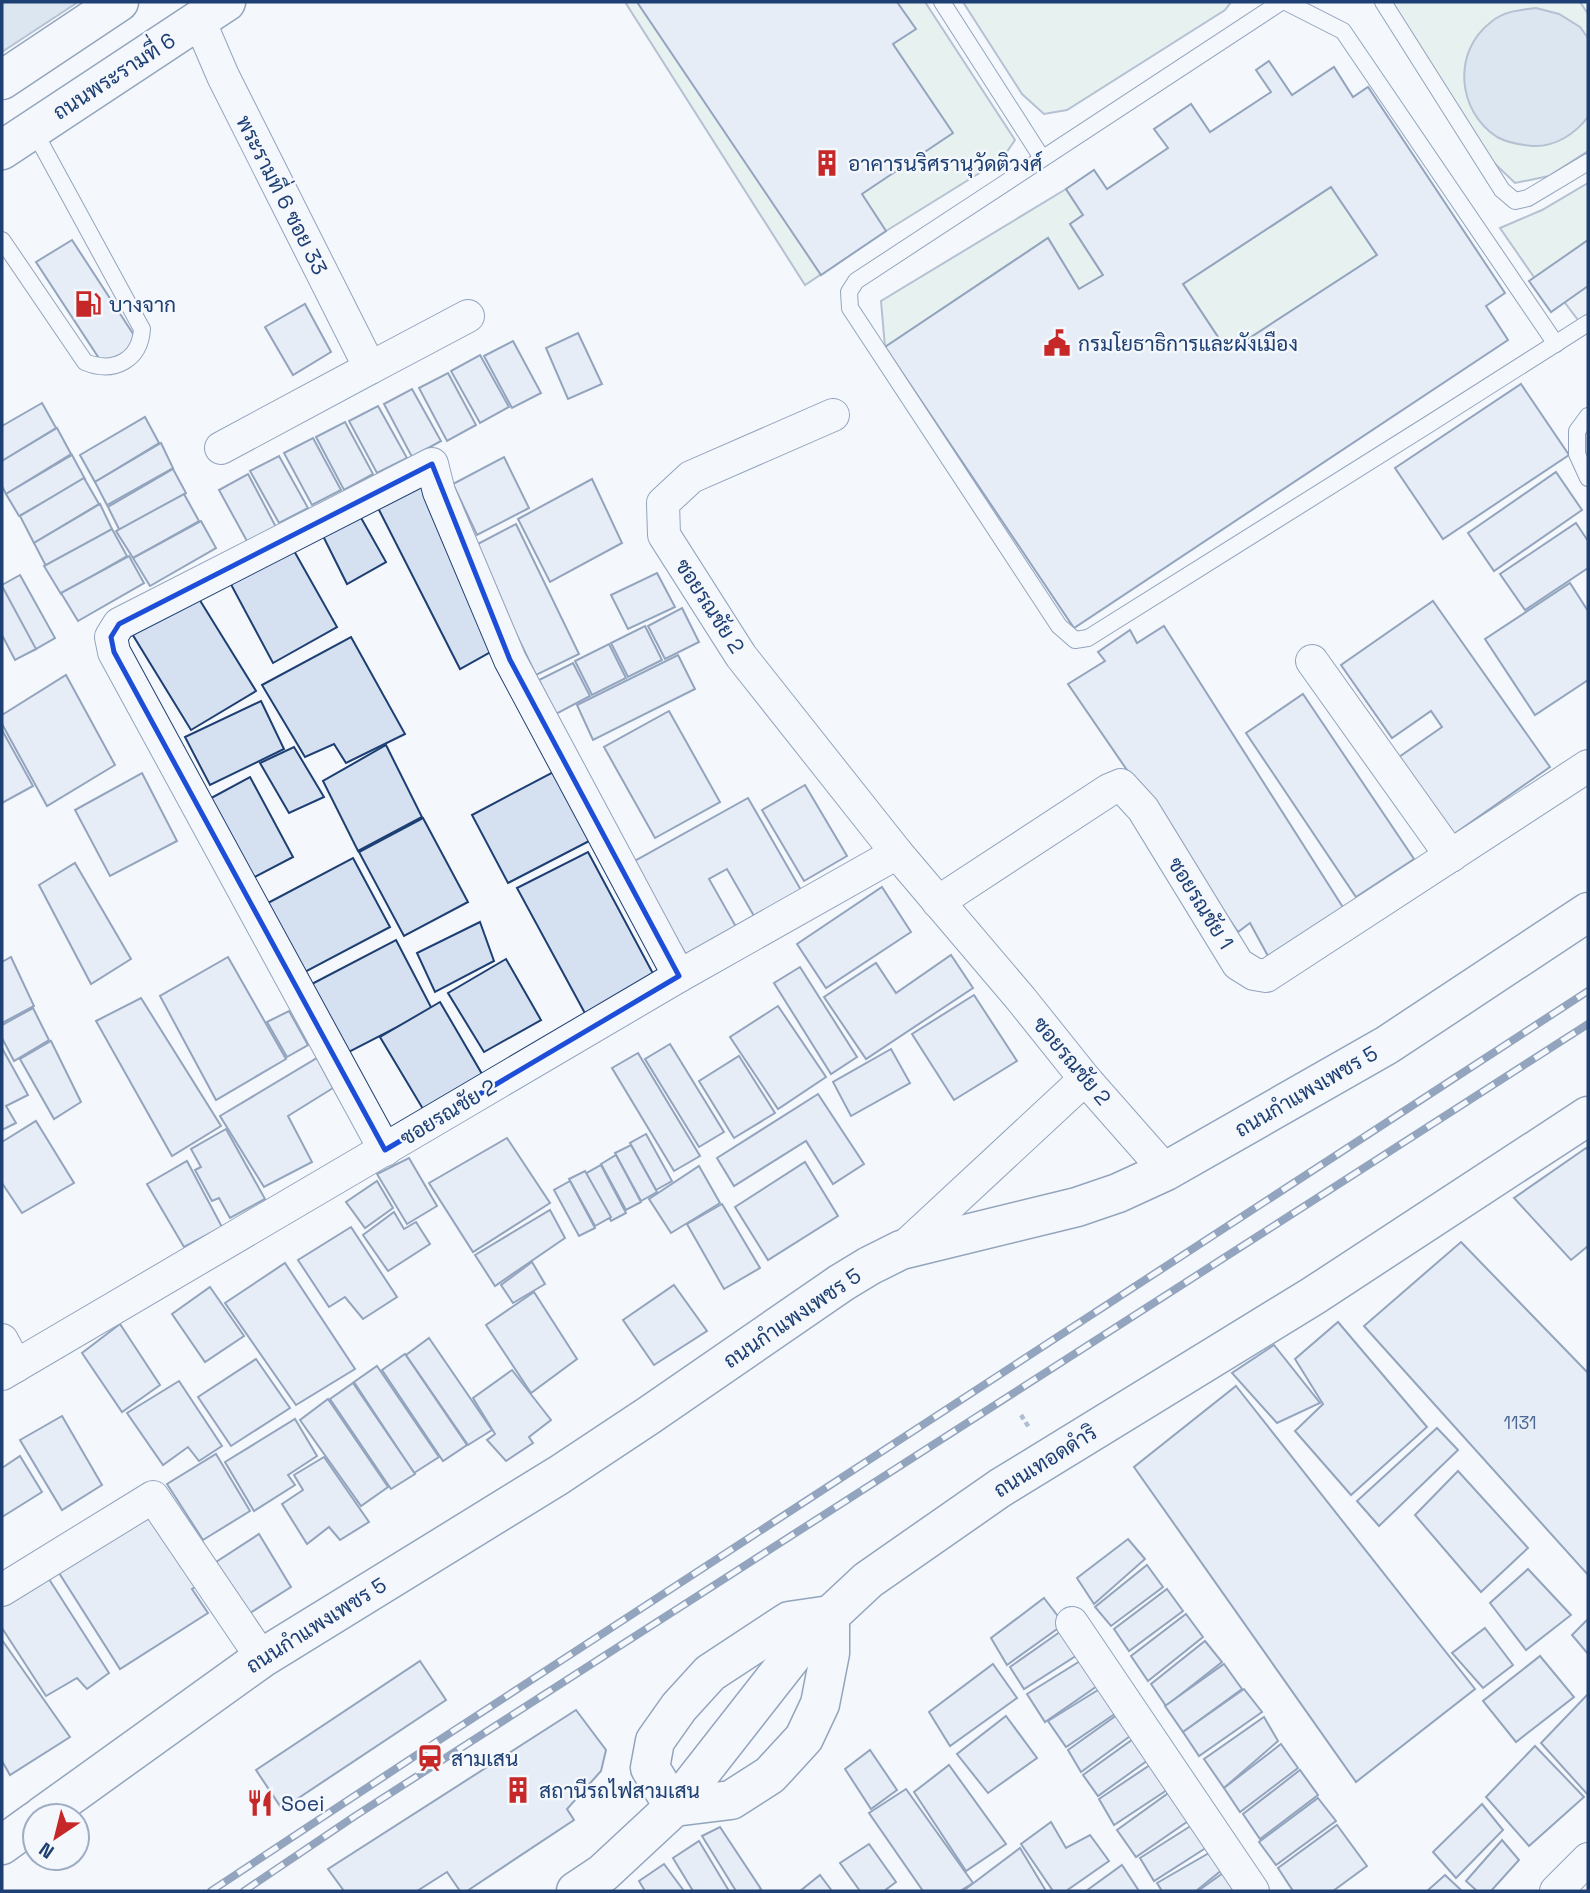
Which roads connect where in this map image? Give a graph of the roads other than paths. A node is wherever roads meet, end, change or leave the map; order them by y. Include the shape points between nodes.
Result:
1 (119, 2) edge
2 (942, 2) edge
3 (1284, 2) edge
4 (1382, 2) edge
5 (212, 11) edge
6 (2, 80) edge
7 (33, 129) junction
8 (2, 150) edge
9 (1042, 158) junction
10 (1588, 162) edge
11 (2, 240) edge
12 (468, 316) dead end
13 (1588, 323) edge
14 (1556, 344) junction
15 (370, 368) junction
16 (833, 415) dead end
17 (1588, 416) edge
18 (221, 448) dead end
19 (1588, 478) edge
20 (1312, 661) dead end
21 (1588, 766) edge
22 (897, 853) junction
23 (1451, 856) junction
24 (938, 902) junction
25 (1588, 912) edge
26 (679, 976) junction
27 (1085, 1079) junction
28 (1588, 1116) edge
29 (385, 1150) junction
30 (1166, 1171) junction
31 (901, 1250) junction
32 (6, 1360) edge
33 (2, 1590) edge
34 (830, 1615) junction
35 (1072, 1623) dead end
36 (262, 1658) junction
37 (61, 1802) edge
38 (674, 1807) junction
39 (21, 1831) edge
40 (2, 1845) edge
41 (1588, 1859) edge
42 (576, 1891) edge
43 (1253, 1891) edge
44 (1556, 1891) edge

1 - 6 main road
2 - 9 lane
3 - 9 lane
3 - 14 lane via 1343,31
4 - 10 lane via 1502,190 1515,201
5 - 7 main road, ถนนพระรามที่ 6
5 - 15 street, พระรามที่ 6 ซอย 33 via 223,76
7 - 8 main road, ถนนพระรามที่ 6
7 - 11 lane via 142,328 135,352 125,362 111,366 85,362
9 - 14 lane via 856,281 849,292 849,308 1059,626 1075,640 1088,638
12 - 15 street
13 - 14 lane
15 - 18 street
16 - 22 street, ซอยรณชัย 2 via 691,477 663,503 664,535 741,656
17 - 19 lane via 1577,431 1577,454
20 - 23 street
21 - 23 street, ซอยรณชัย 1
22 - 24 street, ซอยรณชัย 2
22 - 26 street, ซอยรณชัย 2
23 - 24 street, ซอยรณชัย 1 via 1266,976 1238,964 1143,809 1121,785
24 - 27 street, ซอยรณชัย 2
25 - 30 main road, ถนนกำแพงเพชร 5 via 1387,1045
26 - 29 street, ซอยรณชัย 2
26 - 29 street via 510,660 439,492 432,464 119,624 111,637 114,652
27 - 30 street, ซอยรณชัย 2
27 - 31 street
28 - 34 main road, ถนนเทอดดำริ via 1331,1284 1000,1488 867,1580
29 - 32 street, ซอยรณชัย 2
30 - 31 main road, ถนนกำแพงเพชร 5 via 1077,1207
31 - 36 main road, ถนนกำแพงเพชร 5 via 841,1283 559,1475
33 - 36 street via 153,1497
34 - 38 main road, ถนนเทอดดำริ via 807,1637
34 - 38 main road via 830,1653 820,1704 804,1738 770,1775 731,1800
34 - 38 main road via 789,1620 710,1673 679,1707 655,1741 650,1768
35 - 43 street
36 - 37 main road, ถนนกำแพงเพชร 5
38 - 42 main road, ถนนเทอดดำริ via 603,1873
39 - 40 main road
41 - 44 street

